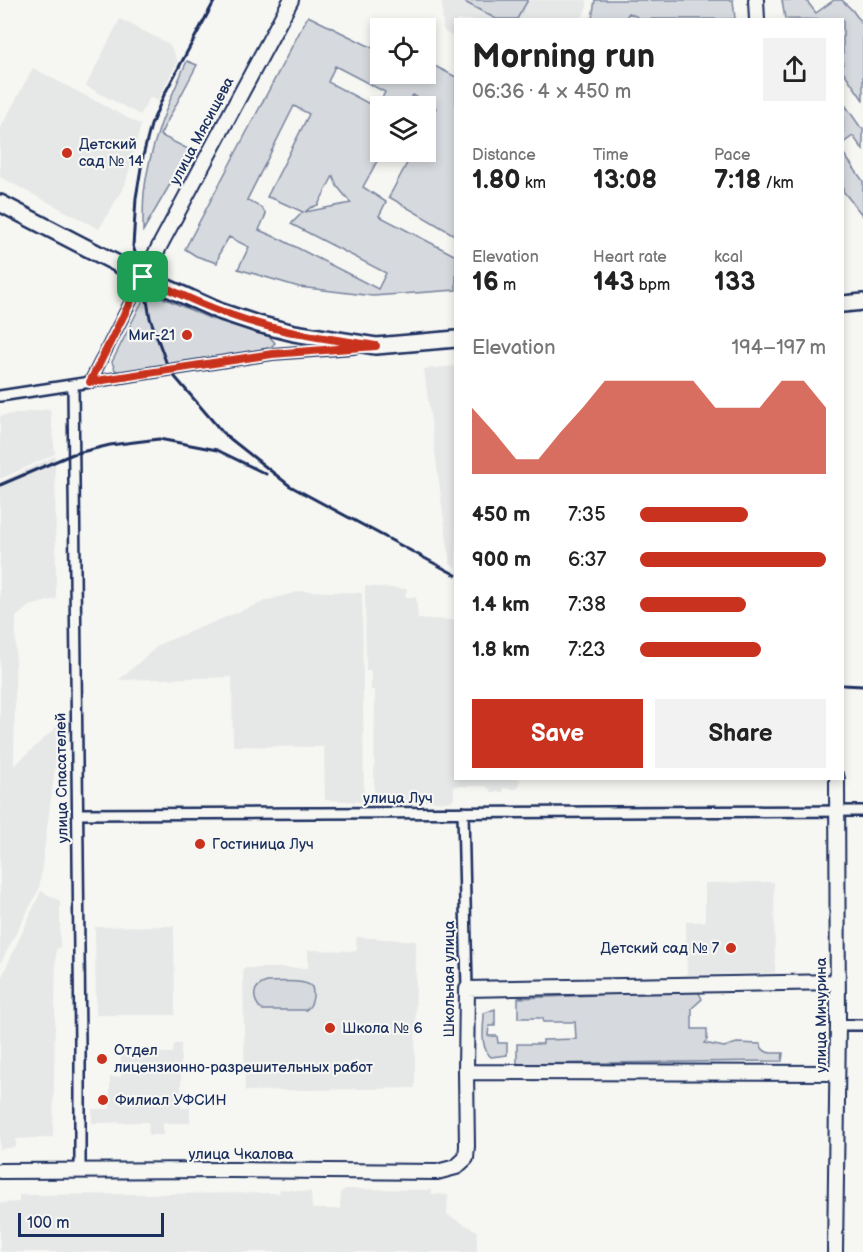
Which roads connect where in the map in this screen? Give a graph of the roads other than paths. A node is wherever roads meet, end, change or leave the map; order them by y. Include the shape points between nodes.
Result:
1 (291, 0) edge
2 (756, 0) edge
3 (758, 18) edge
4 (0, 203) edge
5 (143, 277) junction
6 (863, 302) edge
7 (844, 304) edge
8 (454, 339) edge
9 (376, 346) junction
10 (90, 382) junction
11 (73, 385) junction
12 (0, 396) edge
13 (837, 780) edge
14 (837, 811) junction
15 (863, 811) edge
16 (463, 813) junction
17 (78, 814) junction
18 (837, 982) junction
19 (467, 989) junction
20 (838, 1025) junction
21 (863, 1025) edge
22 (466, 1072) junction
23 (837, 1073) junction
24 (467, 1146) joint
25 (80, 1170) junction
26 (0, 1172) edge
27 (835, 1252) edge

1 - 5 street, улица Мясищева
2 - 3 street
4 - 5 main road
5 - 9 main road via 258,324
5 - 10 street
6 - 7 main road
8 - 9 main road
9 - 10 street via 272,354
10 - 11 street
11 - 12 street
11 - 17 street, улица Спасателей
13 - 14 street, улица Мичурина
14 - 15 street, улица Луч
14 - 16 street, улица Луч
14 - 18 street, улица Мичурина
16 - 17 street, улица Луч
16 - 19 street, Школьная улица
17 - 25 street, улица Спасателей
18 - 19 street
18 - 20 street, улица Мичурина
19 - 22 street, Школьная улица
20 - 21 street
20 - 23 street, улица Мичурина
22 - 23 street
22 - 24 street, Школьная улица
23 - 27 street, улица Мичурина
24 - 25 street, улица Чкалова via 466,1158 456,1167 438,1172
25 - 26 street, улица Чкалова

